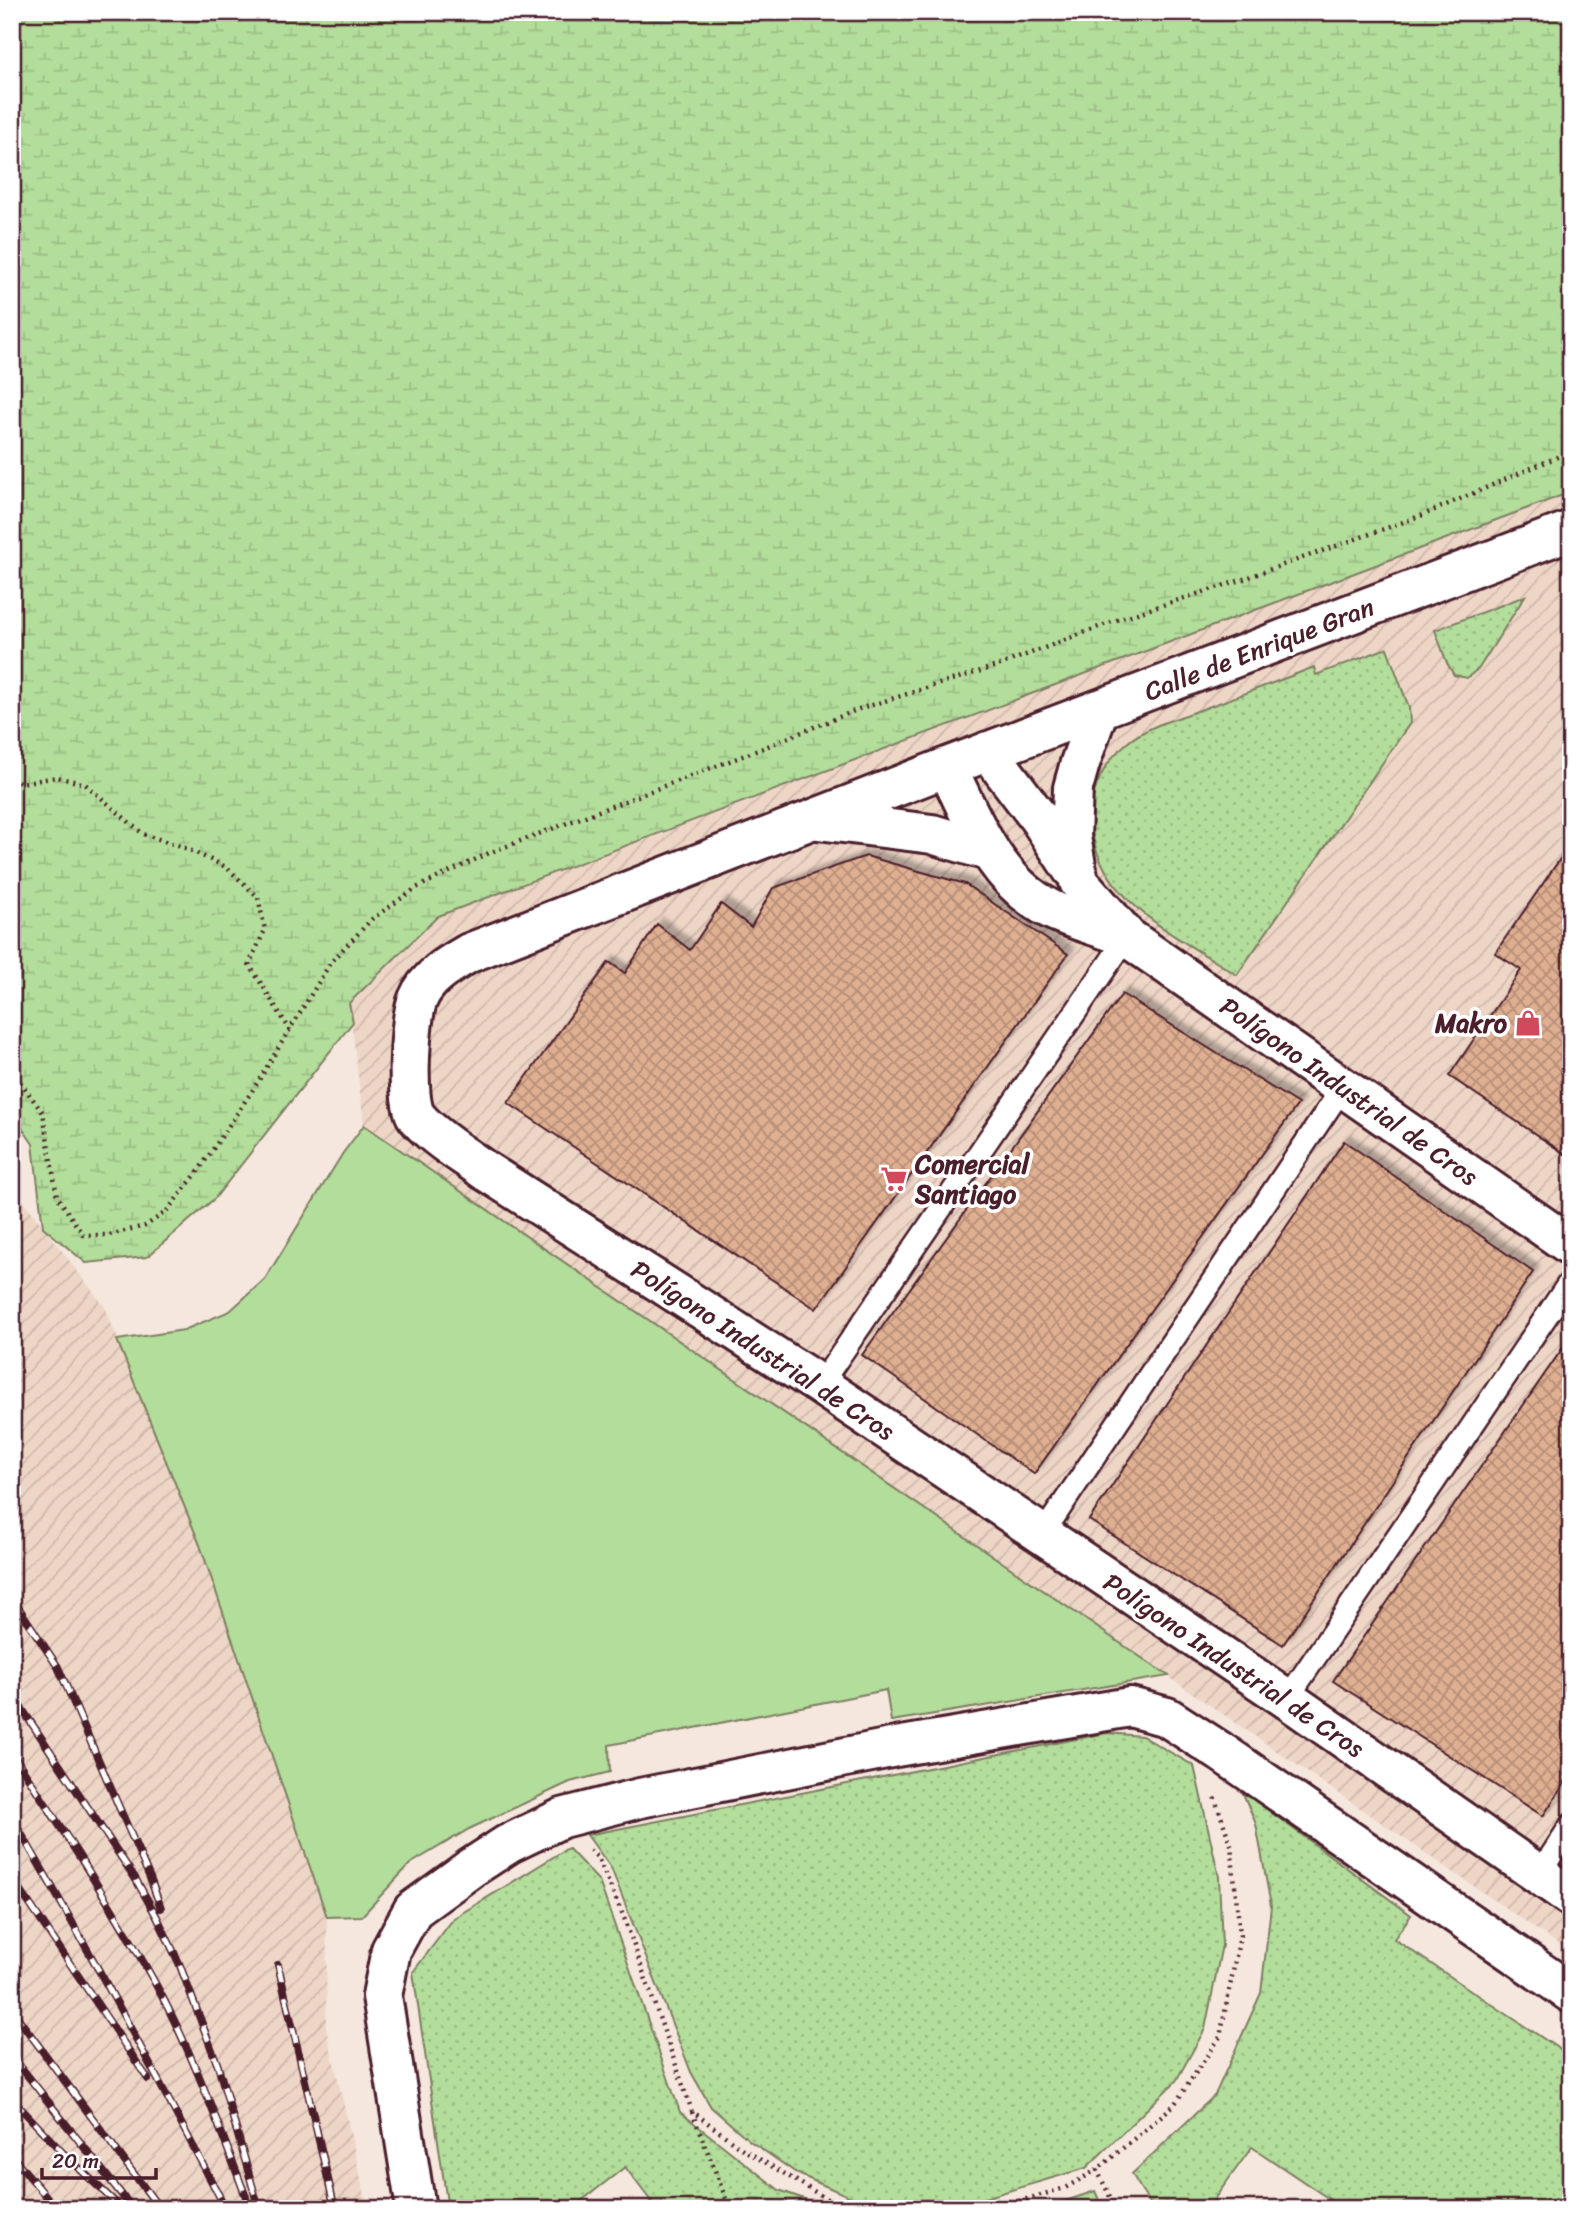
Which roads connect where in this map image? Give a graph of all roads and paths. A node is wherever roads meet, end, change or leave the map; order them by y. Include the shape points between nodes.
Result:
1 (1571, 530) edge
2 (1099, 709) junction
3 (988, 751) junction
4 (947, 767) junction
5 (12, 776) edge
6 (812, 819) junction
7 (988, 850) junction
8 (1079, 879) junction
9 (1127, 937) junction
10 (290, 1030) dead end
11 (1343, 1087) junction
12 (1571, 1246) edge
13 (1571, 1280) edge
14 (820, 1385) junction
15 (1042, 1535) junction
16 (1287, 1699) junction
17 (1214, 1795) dead end
18 (562, 1818) junction
19 (1571, 1825) edge
20 (1538, 1875) junction
21 (1571, 1898) edge
22 (1571, 1993) edge
23 (692, 2111) junction
24 (1097, 2171) junction
25 (416, 2209) edge
26 (730, 2209) edge
27 (855, 2209) edge
28 (992, 2209) edge
29 (1116, 2209) edge

1 - 2 street, Calle de Enrique Gran
2 - 3 street, Calle de Enrique Gran
2 - 8 street, Polígono Industrial de Cros via 1073,788 1071,837
3 - 4 street, Calle de Enrique Gran
3 - 8 street, Polígono Industrial de Cros
4 - 6 street, Polígono Industrial de Cros
4 - 7 street, Polígono Industrial de Cros
5 - 10 path via 21,783 57,777 85,784 143,834 226,867 258,897 265,930 249,964
6 - 7 street, Polígono Industrial de Cros via 932,834
6 - 14 street, Polígono Industrial de Cros via 469,953 444,967 418,999 410,1066 415,1115 438,1136
7 - 9 street, Polígono Industrial de Cros via 1015,885 1050,909
8 - 9 street, Polígono Industrial de Cros
9 - 11 street, Polígono Industrial de Cros
9 - 14 lane
11 - 12 street, Polígono Industrial de Cros
11 - 15 lane
13 - 16 lane
14 - 15 street, Polígono Industrial de Cros
15 - 16 street, Polígono Industrial de Cros
16 - 20 street, Polígono Industrial de Cros
17 - 24 path via 1231,1844 1240,1936 1220,2037 1174,2105
18 - 22 street via 895,1747 1130,1707 1167,1717 1221,1752
18 - 23 path via 598,1858 625,1920
18 - 25 street via 508,1844 413,1910 391,1950 383,1996
19 - 20 lane
20 - 21 street, Polígono Industrial de Cros
23 - 26 path
23 - 27 path via 741,2148 832,2202
24 - 28 path via 1065,2188
24 - 29 path

